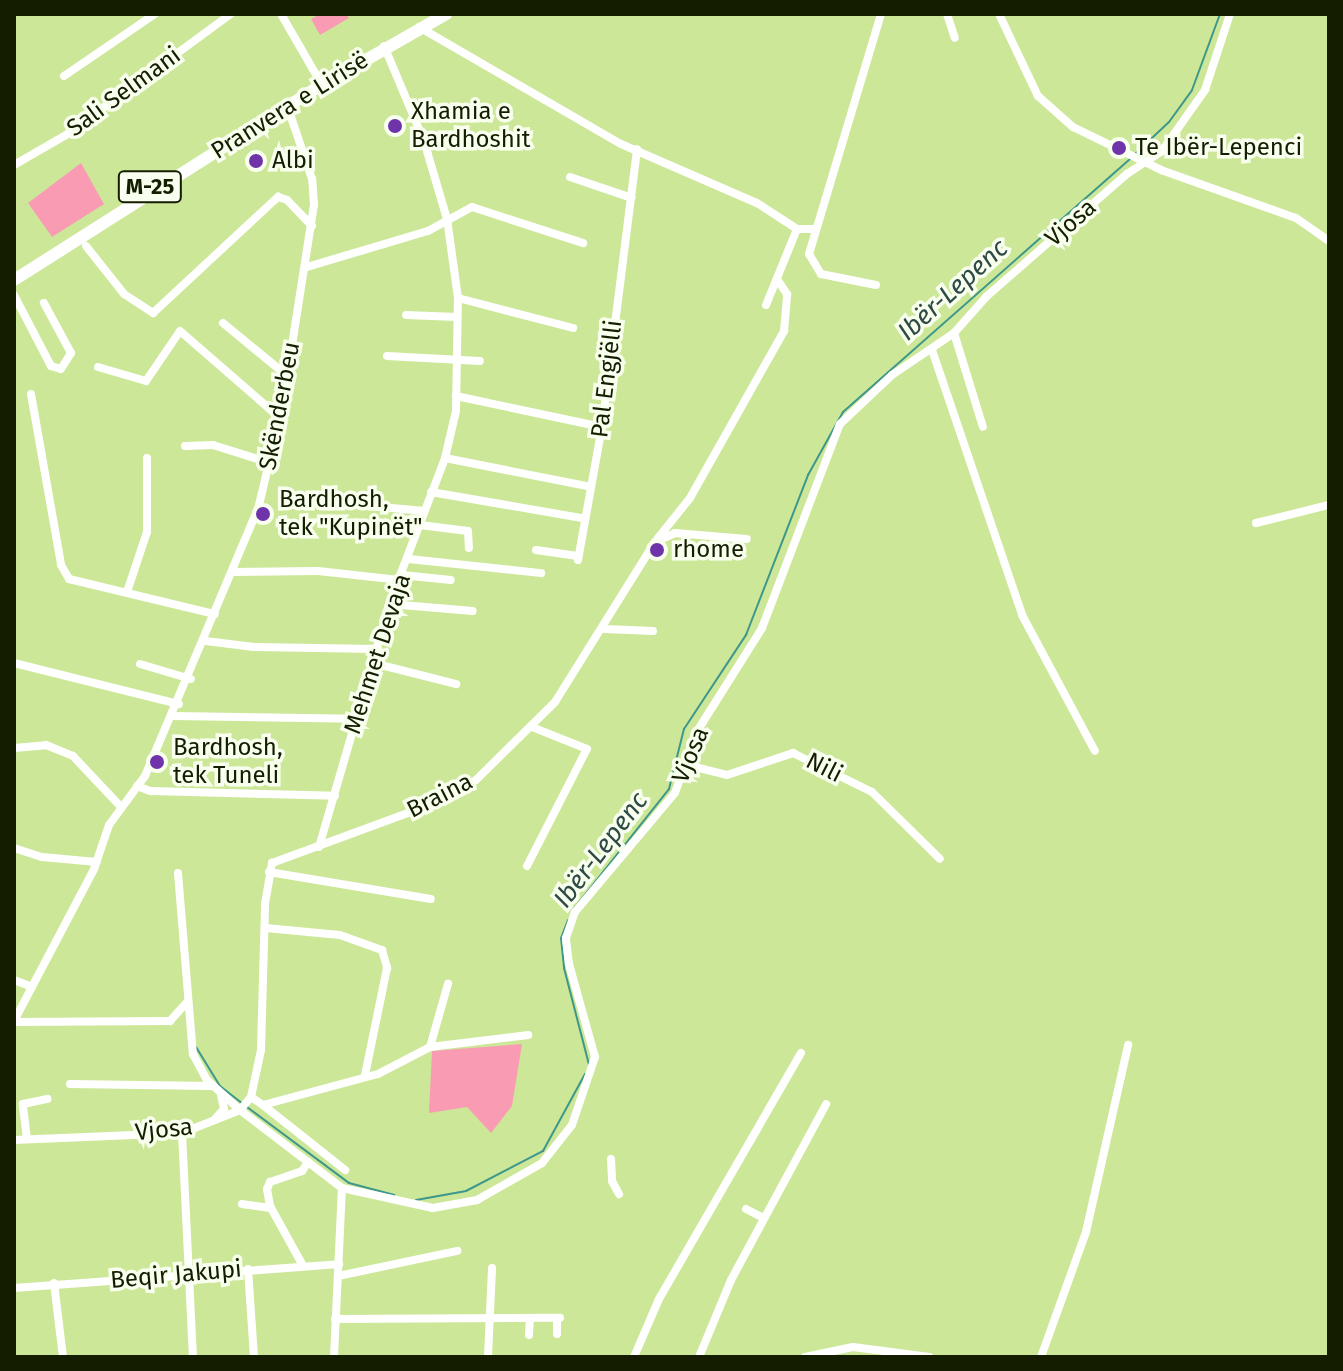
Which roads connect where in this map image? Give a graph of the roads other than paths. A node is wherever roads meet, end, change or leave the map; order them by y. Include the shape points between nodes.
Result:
1 (155, 14) edge
2 (231, 14) edge
3 (281, 14) edge
4 (438, 14) edge
5 (446, 14) edge
6 (881, 14) edge
7 (947, 14) edge
8 (999, 14) edge
9 (1230, 14) edge
10 (418, 26) junction
11 (955, 38) dead end
12 (384, 45) junction
13 (64, 76) dead end
14 (321, 83) junction
15 (287, 105) junction
16 (637, 149) junction
17 (1150, 163) junction
18 (14, 165) edge
19 (570, 177) dead end
20 (632, 198) junction
21 (447, 219) junction
22 (312, 226) junction
23 (797, 229) junction
24 (814, 229) junction
25 (1329, 241) edge
26 (583, 243) dead end
27 (86, 246) dead end
28 (307, 267) junction
29 (14, 271) edge
30 (777, 279) junction
31 (14, 280) edge
32 (876, 285) dead end
33 (14, 295) edge
34 (458, 298) junction
35 (44, 303) dead end
36 (766, 305) dead end
37 (406, 315) dead end
38 (457, 317) junction
39 (223, 323) dead end
40 (573, 328) dead end
41 (954, 333) junction
42 (932, 350) junction
43 (387, 356) dead end
44 (456, 357) junction
45 (480, 361) dead end
46 (98, 367) dead end
47 (286, 375) junction
48 (31, 394) dead end
49 (456, 396) junction
50 (280, 418) junction
51 (602, 427) junction
52 (983, 427) dead end
53 (185, 446) dead end
54 (147, 458) dead end
55 (445, 458) junction
56 (270, 463) junction
57 (591, 487) junction
58 (431, 492) junction
59 (1329, 505) edge
60 (369, 506) dead end
61 (425, 511) junction
62 (581, 518) dead end
63 (1256, 523) dead end
64 (420, 525) junction
65 (747, 539) dead end
66 (655, 542) junction
67 (469, 548) dead end
68 (536, 550) dead end
69 (409, 559) junction
70 (233, 572) junction
71 (541, 573) dead end
72 (401, 578) junction
73 (451, 580) dead end
74 (127, 592) junction
75 (390, 604) junction
76 (473, 611) dead end
77 (215, 614) junction
78 (604, 629) junction
79 (653, 631) dead end
80 (206, 641) junction
81 (378, 649) junction
82 (14, 663) edge
83 (373, 663) junction
84 (140, 664) dead end
85 (191, 679) junction
86 (456, 684) dead end
87 (179, 704) junction
88 (174, 716) junction
89 (357, 719) junction
90 (532, 727) junction
91 (14, 747) edge
92 (1095, 751) dead end
93 (683, 764) junction
94 (136, 788) junction
95 (335, 796) junction
96 (122, 805) junction
97 (319, 847) junction
98 (14, 848) edge
99 (940, 859) dead end
100 (96, 866) junction
101 (527, 866) dead end
102 (269, 872) junction
103 (178, 873) dead end
104 (431, 899) dead end
105 (266, 928) junction
106 (14, 980) edge
107 (448, 984) dead end
108 (32, 987) junction
109 (186, 1003) junction
110 (14, 1021) edge
111 (528, 1035) dead end
112 (1128, 1045) dead end
113 (430, 1047) junction
114 (801, 1053) dead end
115 (365, 1075) junction
116 (70, 1084) dead end
117 (213, 1086) junction
118 (221, 1095) junction
119 (47, 1099) dead end
120 (249, 1099) junction
121 (826, 1104) dead end
122 (263, 1105) junction
123 (240, 1110) junction
124 (212, 1123) junction
125 (182, 1133) junction
126 (27, 1139) junction
127 (14, 1140) edge
128 (611, 1159) dead end
129 (308, 1162) junction
130 (345, 1170) dead end
131 (342, 1188) junction
132 (619, 1194) dead end
133 (242, 1204) dead end
134 (271, 1208) junction
135 (746, 1209) dead end
136 (764, 1218) junction
137 (457, 1251) dead end
138 (302, 1264) junction
139 (339, 1264) junction
140 (492, 1268) dead end
141 (248, 1269) junction
142 (186, 1274) junction
143 (338, 1276) junction
144 (54, 1283) junction
145 (14, 1288) edge
146 (490, 1318) junction
147 (530, 1318) junction
148 (335, 1319) junction
149 (557, 1334) dead end
150 (529, 1335) dead end
151 (874, 1353) edge
152 (63, 1357) edge
153 (193, 1357) edge
154 (254, 1357) edge
155 (334, 1357) edge
156 (488, 1357) edge
157 (634, 1357) edge
158 (699, 1357) edge
159 (805, 1357) edge
160 (929, 1357) edge
161 (1041, 1357) edge

1 - 13 street
2 - 18 street, Sali Selmani via 66,135
3 - 14 street
4 - 10 main road, Pranvera e Lirisë / M-25
5 - 10 main road, Pranvera e Lirisë / M-25
6 - 24 street
7 - 11 street
8 - 17 street via 1029,80 1049,107 1108,147
9 - 17 street, Vjosa via 1205,90
10 - 12 main road, Pranvera e Lirisë / M-25
10 - 16 street via 572,118
12 - 14 main road, Pranvera e Lirisë / M-25
12 - 21 street, Mehmet Devaja via 424,141
14 - 15 main road, Pranvera e Lirisë / M-25
15 - 22 street, Skënderbeu via 312,179
15 - 29 main road, Pranvera e Lirisë / M-25
15 - 31 main road, Pranvera e Lirisë
16 - 20 street, Pal Engjëlli
16 - 23 street via 757,203
17 - 25 street via 1296,218
17 - 41 street, Vjosa via 1127,174 987,296
19 - 20 street
20 - 51 street, Pal Engjëlli
21 - 26 street via 472,207
21 - 28 street via 428,231
21 - 34 street, Mehmet Devaja
22 - 27 street via 278,197 153,313 124,294
22 - 28 street, Skënderbeu
23 - 24 street
23 - 30 street
24 - 32 street via 809,254 821,274
28 - 47 street, Skënderbeu
30 - 36 street
30 - 66 street, Braina via 787,294 784,331 690,498
33 - 35 street via 51,366 61,369 71,353
34 - 38 street, Mehmet Devaja
34 - 40 street
37 - 38 street
38 - 44 street, Mehmet Devaja
39 - 47 street
41 - 42 street, Vjosa
41 - 52 street
42 - 92 street via 1022,615
42 - 93 street, Vjosa via 892,375 840,424 762,628 696,733
43 - 44 street
44 - 45 street
44 - 49 street, Mehmet Devaja
46 - 50 street via 146,381 180,331
47 - 50 street, Skënderbeu
48 - 74 street via 61,565 69,579
49 - 51 street
49 - 55 street, Mehmet Devaja
50 - 56 street, Skënderbeu
51 - 57 street, Pal Engjëlli
53 - 56 street via 213,445
54 - 74 street via 147,532
55 - 57 street
55 - 58 street, Mehmet Devaja
56 - 70 street, Skënderbeu
57 - 68 street, Pal Engjëlli via 578,558
58 - 61 street, Mehmet Devaja
58 - 62 street
59 - 63 street
60 - 61 street
61 - 64 street, Mehmet Devaja
64 - 67 street via 468,531
64 - 69 street, Mehmet Devaja
65 - 66 street via 675,533
66 - 78 street, Braina
69 - 71 street
69 - 72 street, Mehmet Devaja
70 - 72 street via 318,571
70 - 77 street, Skënderbeu
72 - 73 street
72 - 75 street, Mehmet Devaja
74 - 77 street
75 - 76 street
75 - 81 street, Mehmet Devaja
77 - 80 street, Skënderbeu
78 - 79 street
78 - 90 street, Braina
80 - 81 street
80 - 85 street, Skënderbeu
81 - 83 street, Mehmet Devaja
82 - 87 street
83 - 86 street
83 - 89 street, Mehmet Devaja
84 - 85 street
85 - 87 street, Skënderbeu
87 - 88 street, Skënderbeu
88 - 89 street
88 - 94 street, Skënderbeu
89 - 95 street, Mehmet Devaja
90 - 97 street, Braina via 476,780 430,805
90 - 101 street via 587,749
91 - 96 street via 46,745 73,756
93 - 99 street, Nili via 727,775 793,753 872,792
93 - 131 street, Vjosa via 675,793 575,912 566,938 569,964 595,1057 572,1125 544,1161 477,1200 433,1208
94 - 95 street
94 - 96 street, Skënderbeu
95 - 97 street, Mehmet Devaja
96 - 100 street, Skënderbeu via 109,825
97 - 102 street, Braina via 277,860
98 - 100 street
100 - 108 street, Skënderbeu
102 - 104 street
102 - 105 street
103 - 109 street
105 - 115 street via 340,935 382,950 387,968
105 - 120 street via 261,1050
106 - 108 street
107 - 113 street
108 - 110 street, Skënderbeu
109 - 110 street via 170,1021
109 - 117 street via 193,1054
111 - 113 street
112 - 161 street via 1086,1232
113 - 115 street via 398,1067
114 - 157 street via 659,1299
115 - 122 street
116 - 117 street
117 - 118 street
118 - 123 street
118 - 124 street via 224,1109
119 - 126 street via 23,1104
120 - 122 street
120 - 123 street
121 - 136 street
122 - 130 street
123 - 124 street, Vjosa
123 - 129 street, Vjosa
124 - 125 street, Vjosa
125 - 126 street, Vjosa
125 - 142 street
126 - 127 street, Vjosa
128 - 132 street
129 - 131 street, Vjosa
129 - 134 street via 302,1171 268,1184
131 - 139 street
133 - 134 street
134 - 138 street
135 - 136 street
136 - 158 street
137 - 143 street
138 - 139 street, Beqir Jakupi
138 - 141 street, Beqir Jakupi
139 - 143 street
140 - 146 street
141 - 142 street, Beqir Jakupi
141 - 154 street
142 - 144 street, Beqir Jakupi
142 - 153 street
143 - 148 street
144 - 145 street, Beqir Jakupi
144 - 152 street
146 - 147 street
146 - 148 street
146 - 156 street
147 - 149 street via 559,1318
147 - 150 street
148 - 155 street
151 - 159 street via 835,1349
151 - 160 street

